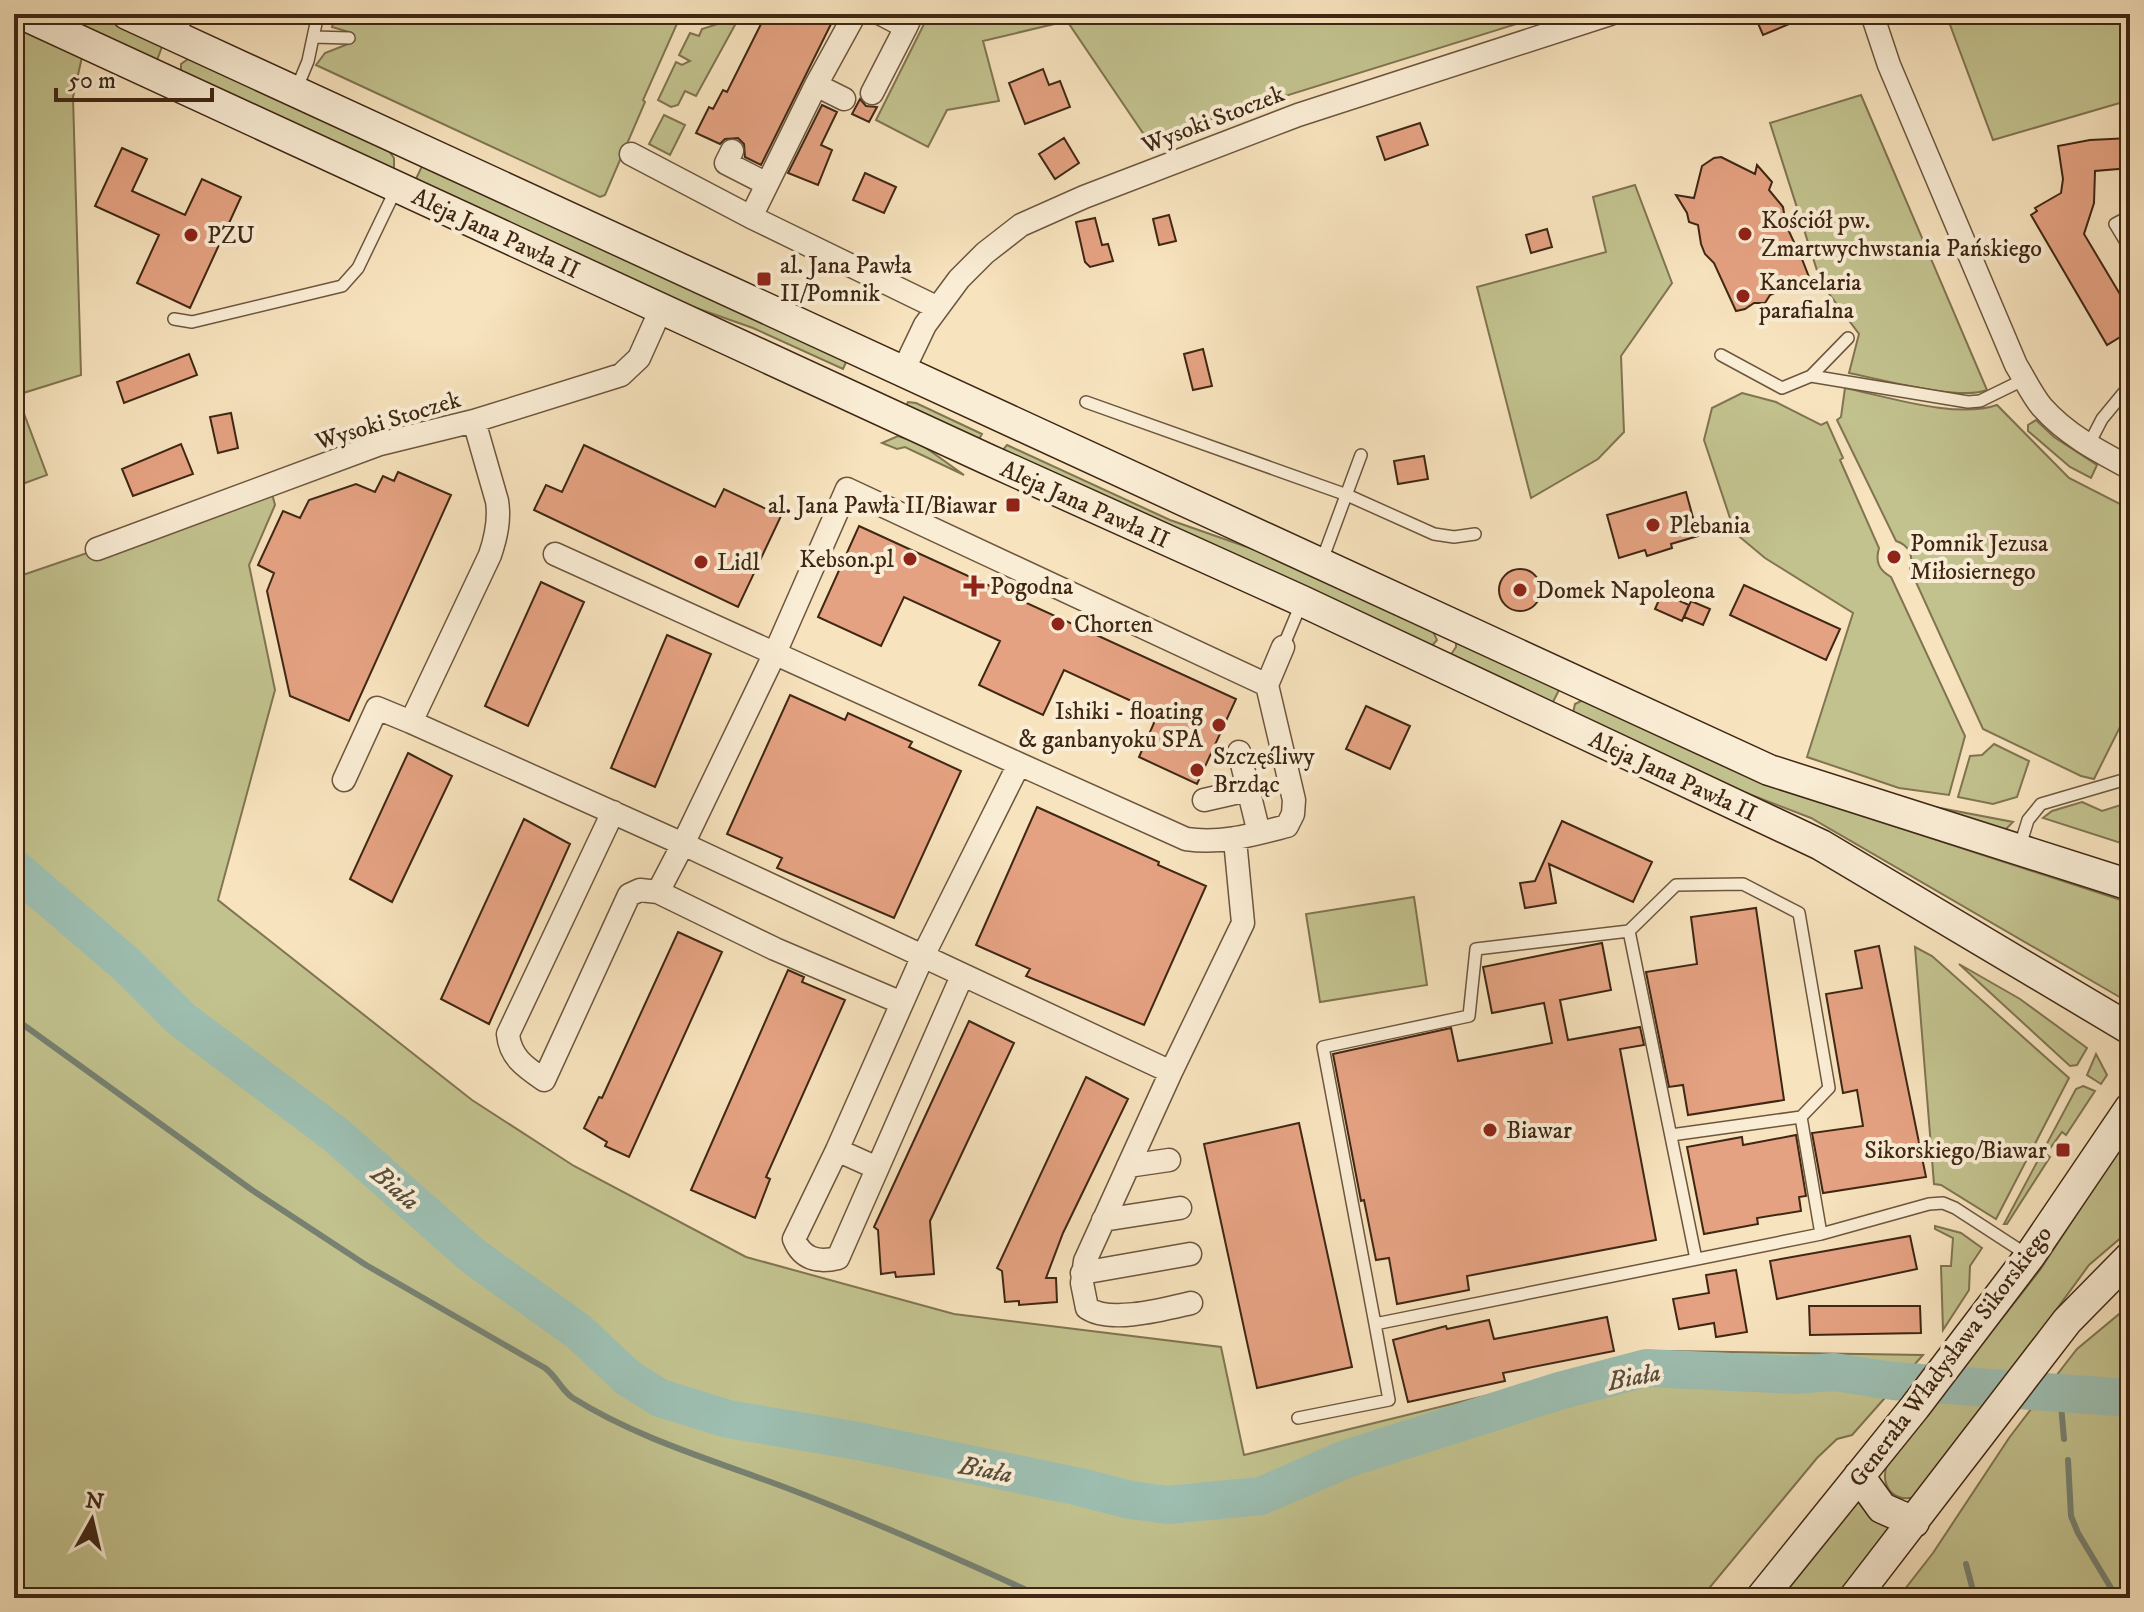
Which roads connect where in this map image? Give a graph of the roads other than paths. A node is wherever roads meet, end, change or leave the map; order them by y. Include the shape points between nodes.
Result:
1 (22, 14) edge
2 (127, 14) edge
3 (318, 14) edge
4 (855, 14) edge
5 (881, 14) edge
6 (1610, 14) edge
7 (1872, 14) edge
8 (909, 20) edge
9 (183, 26) edge
10 (313, 37) junction
11 (349, 38) dead end
12 (161, 77) junction
13 (816, 85) junction
14 (295, 91) junction
15 (872, 93) dead end
16 (844, 99) dead end
17 (415, 146) junction
18 (732, 151) dead end
19 (631, 154) dead end
20 (767, 184) junction
21 (397, 187) junction
22 (2130, 216) edge
23 (751, 217) junction
24 (2130, 249) edge
25 (936, 307) junction
26 (661, 309) junction
27 (174, 319) dead end
28 (1848, 338) dead end
29 (1721, 355) dead end
30 (903, 371) junction
31 (1811, 376) junction
32 (2025, 379) junction
33 (2130, 385) edge
34 (1086, 402) dead end
35 (882, 409) junction
36 (1006, 420) junction
37 (474, 421) junction
38 (2088, 446) junction
39 (1361, 455) dead end
40 (987, 459) junction
41 (2130, 468) edge
42 (1347, 495) junction
43 (1475, 534) dead end
44 (97, 549) dead end
45 (555, 554) dead end
46 (1321, 563) junction
47 (1302, 601) junction
48 (1283, 647) joint
49 (775, 653) junction
50 (1267, 685) junction
51 (411, 722) junction
52 (1239, 752) dead end
53 (1019, 764) junction
54 (2130, 778) edge
55 (344, 780) dead end
56 (1248, 790) junction
57 (1204, 800) dead end
58 (613, 812) junction
59 (1259, 833) junction
60 (1235, 840) junction
61 (683, 844) junction
62 (2019, 850) junction
63 (2130, 885) edge
64 (658, 892) junction
65 (1629, 931) junction
66 (922, 958) junction
67 (962, 976) junction
68 (902, 1003) junction
69 (2130, 1029) edge
70 (1171, 1072) junction
71 (2130, 1108) edge
72 (1801, 1117) junction
73 (1671, 1135) junction
74 (837, 1150) junction
75 (1169, 1160) dead end
76 (1128, 1166) junction
77 (877, 1168) junction
78 (1180, 1208) dead end
79 (1103, 1220) junction
80 (1821, 1234) junction
81 (1190, 1254) dead end
82 (2029, 1257) junction
83 (2130, 1257) edge
84 (1696, 1259) junction
85 (1082, 1273) junction
86 (1191, 1303) dead end
87 (1375, 1324) junction
88 (1298, 1418) dead end
89 (1859, 1476) junction
90 (1914, 1522) junction
91 (1761, 1598) edge
92 (1854, 1598) edge

1 - 12 main road, Aleja Jana Pawła II
2 - 9 main road, Aleja Jana Pawła II
3 - 10 lane
4 - 13 street
5 - 8 street
6 - 25 street, Wysoki Stoczek via 1298,115 1052,209 985,253
7 - 32 street via 1889,65
8 - 15 street
9 - 12 main road
9 - 14 main road, Aleja Jana Pawła II
10 - 11 lane
10 - 14 lane
12 - 21 main road, Aleja Jana Pawła II
13 - 16 street
13 - 20 street
14 - 17 main road, Aleja Jana Pawła II
17 - 21 main road
17 - 30 main road, Aleja Jana Pawła II
18 - 20 street via 726,163
19 - 23 street
20 - 23 street
21 - 26 main road, Aleja Jana Pawła II
21 - 27 lane via 358,268 342,286 192,322
22 - 24 lane via 2115,224
23 - 25 street
25 - 30 street, Wysoki Stoczek
26 - 35 main road, Aleja Jana Pawła II
26 - 37 street, Wysoki Stoczek via 639,358 621,375
28 - 31 lane
29 - 31 lane via 1782,388
30 - 35 main road
30 - 36 main road, Aleja Jana Pawła II
31 - 32 lane via 1968,402
32 - 38 street via 2041,406
33 - 38 lane
34 - 42 lane
35 - 40 main road, Aleja Jana Pawła II
36 - 40 main road
36 - 46 main road, Aleja Jana Pawła II
37 - 44 street, Wysoki Stoczek via 380,444
37 - 51 street via 497,501 496,536
38 - 41 street
39 - 42 lane
40 - 47 main road, Aleja Jana Pawła II
42 - 43 lane via 1434,534
42 - 46 lane
45 - 49 street
46 - 62 main road, Aleja Jana Pawła II via 1769,770
47 - 48 lane
47 - 69 main road, Aleja Jana Pawła II via 1821,845
48 - 50 street
49 - 50 street via 847,489
49 - 53 street
49 - 61 street
50 - 59 street via 1294,800 1287,826
51 - 55 street via 377,708
51 - 58 street
52 - 56 street
53 - 60 street via 1186,839
53 - 66 street
54 - 62 lane via 2041,804 2028,820
56 - 57 street
56 - 59 street
58 - 61 street
58 - 64 street via 508,1034 509,1050 526,1068 544,1080 629,895
59 - 60 street
60 - 70 street via 1243,923
61 - 64 street
61 - 66 street
62 - 63 main road, Aleja Jana Pawła II
64 - 68 street
65 - 72 lane via 1676,885 1743,884 1799,913 1829,1088
65 - 73 lane
65 - 87 lane via 1476,949 1469,1016 1323,1047
66 - 67 street
66 - 68 street
67 - 70 street
67 - 77 street
68 - 74 street
70 - 76 street
71 - 82 main road, Generała Władysława Sikorskiego
72 - 73 lane
72 - 80 lane
73 - 84 lane
74 - 77 street
74 - 77 street via 794,1239 810,1258 838,1258
75 - 76 street
76 - 79 street
78 - 79 street
79 - 85 street
80 - 82 lane via 1943,1203
80 - 84 lane
81 - 85 street
82 - 89 main road, Generała Władysława Sikorskiego
83 - 90 main road via 2067,1321
84 - 87 lane
85 - 86 street via 1087,1308 1101,1315
87 - 88 lane via 1389,1400
89 - 90 main road via 1882,1508
89 - 91 main road, Generała Władysława Sikorskiego
90 - 92 main road

